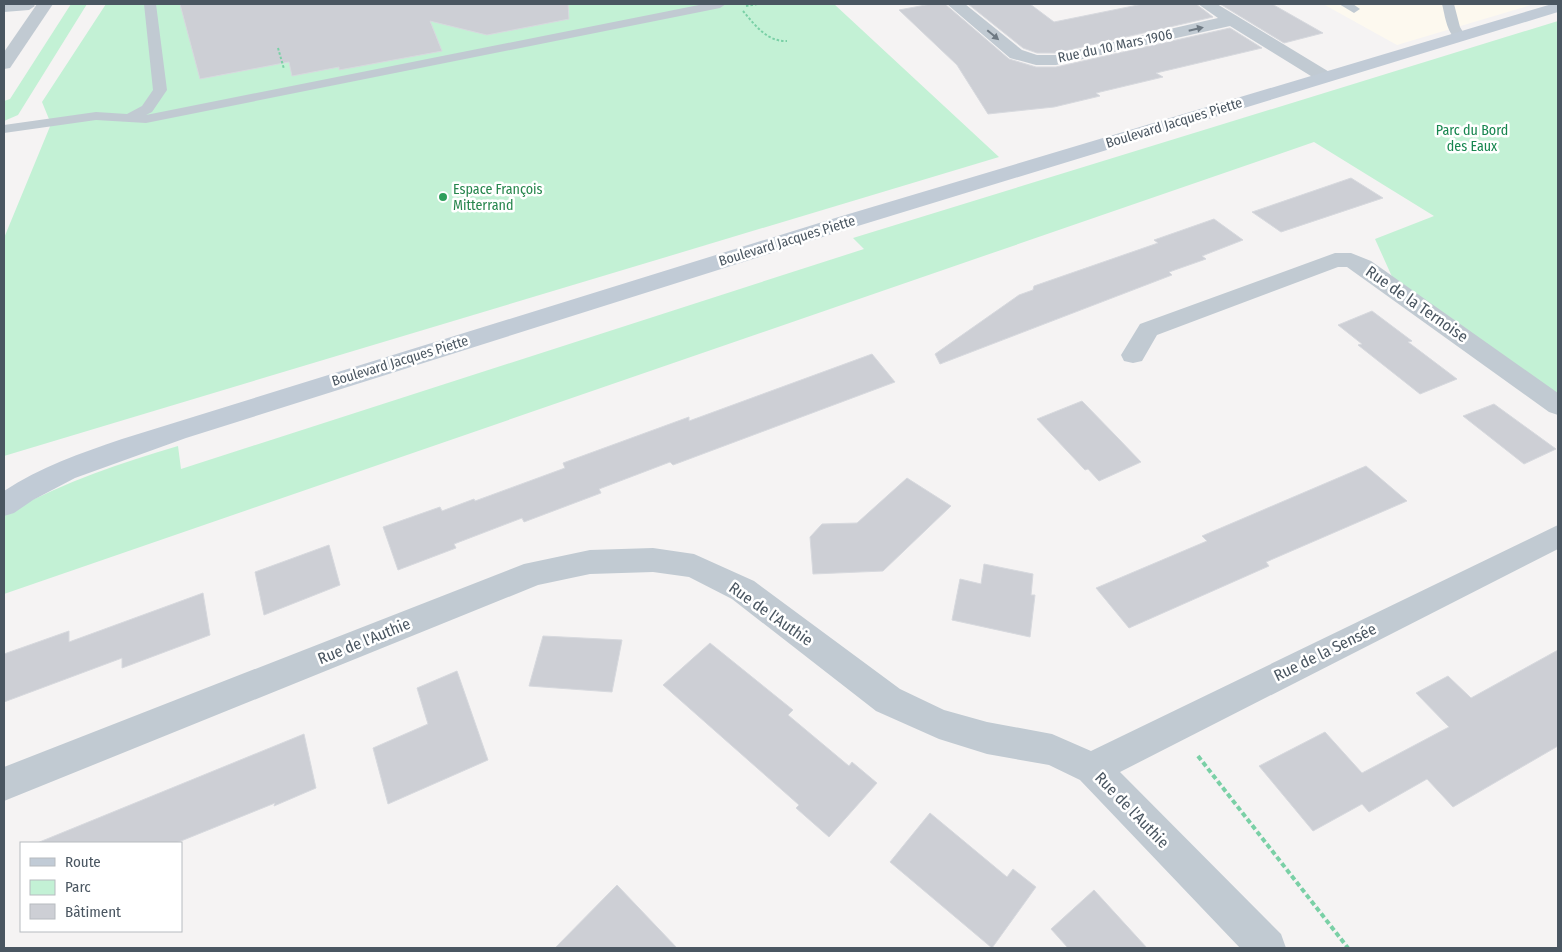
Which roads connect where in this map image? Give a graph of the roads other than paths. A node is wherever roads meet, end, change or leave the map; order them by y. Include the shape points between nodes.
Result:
1 (150, 4) edge
2 (720, 4) edge
3 (955, 4) edge
4 (1206, 4) edge
5 (1448, 4) edge
6 (35, 5) edge
7 (4, 8) edge
8 (1558, 8) edge
9 (1233, 20) junction
10 (1460, 36) junction
11 (4, 43) edge
12 (4, 64) edge
13 (1325, 77) junction
14 (129, 118) junction
15 (4, 129) edge
16 (1133, 355) dead end
17 (1558, 406) edge
18 (10, 498) edge
19 (1558, 536) edge
20 (1092, 768) junction
21 (4, 784) edge
22 (1267, 948) edge

1 - 14 lane via 160,90 147,109
2 - 14 lane via 146,119
3 -> 9 street, Rue du 10 Mars 1906 via 1016,54 1036,60 1056,60
4 - 9 street
5 - 10 lane
6 - 7 lane
6 - 11 street
6 - 12 street
8 - 10 main road, Boulevard Jacques Piette
9 - 13 street
10 - 13 main road, Boulevard Jacques Piette
13 - 18 main road, Boulevard Jacques Piette via 177,431 90,460
14 - 15 lane via 96,116
16 - 17 street, Rue de la Ternoise via 1148,330 1336,260 1351,260
19 - 20 street, Rue de la Sensée
20 - 21 street, Rue de l'Authie via 1052,750 987,738 939,724 888,700 743,590 694,566 653,560 590,562 535,573
20 - 22 street, Rue de l'Authie

